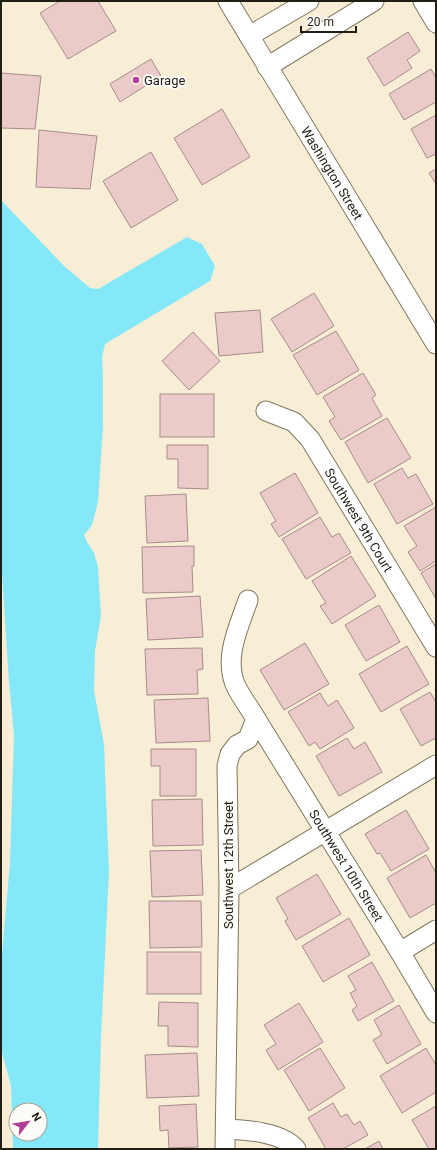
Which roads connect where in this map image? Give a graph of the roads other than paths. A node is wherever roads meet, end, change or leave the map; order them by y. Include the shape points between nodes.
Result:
1 (228, 1) edge
2 (309, 1) edge
3 (374, 1) edge
4 (423, 1) edge
5 (436, 23) edge
6 (249, 36) junction
7 (267, 67) junction
8 (436, 344) edge
9 (266, 411) dead end
10 (248, 600) dead end
11 (436, 647) edge
12 (256, 719) junction
13 (436, 765) edge
14 (326, 831) junction
15 (229, 889) junction
16 (436, 930) edge
17 (400, 952) junction
18 (436, 1013) edge
19 (226, 1129) junction
20 (225, 1149) edge
21 (296, 1149) edge

1 - 6 street, Washington Street
2 - 6 street
3 - 7 street
4 - 5 street
6 - 7 street, Washington Street
7 - 8 street, Washington Street
9 - 11 street, Southwest 9th Court via 294,422 310,439
10 - 12 street via 234,641 230,668 236,685
12 - 14 street, Southwest 10th Street
12 - 15 street, Southwest 12th Street via 248,739 237,745 230,754 227,766
13 - 14 street
14 - 15 street
14 - 17 street, Southwest 10th Street
15 - 19 street, Southwest 12th Street
16 - 17 street
17 - 18 street, Southwest 10th Street
19 - 20 street, Southwest 12th Street
19 - 21 street via 271,1135 288,1141

